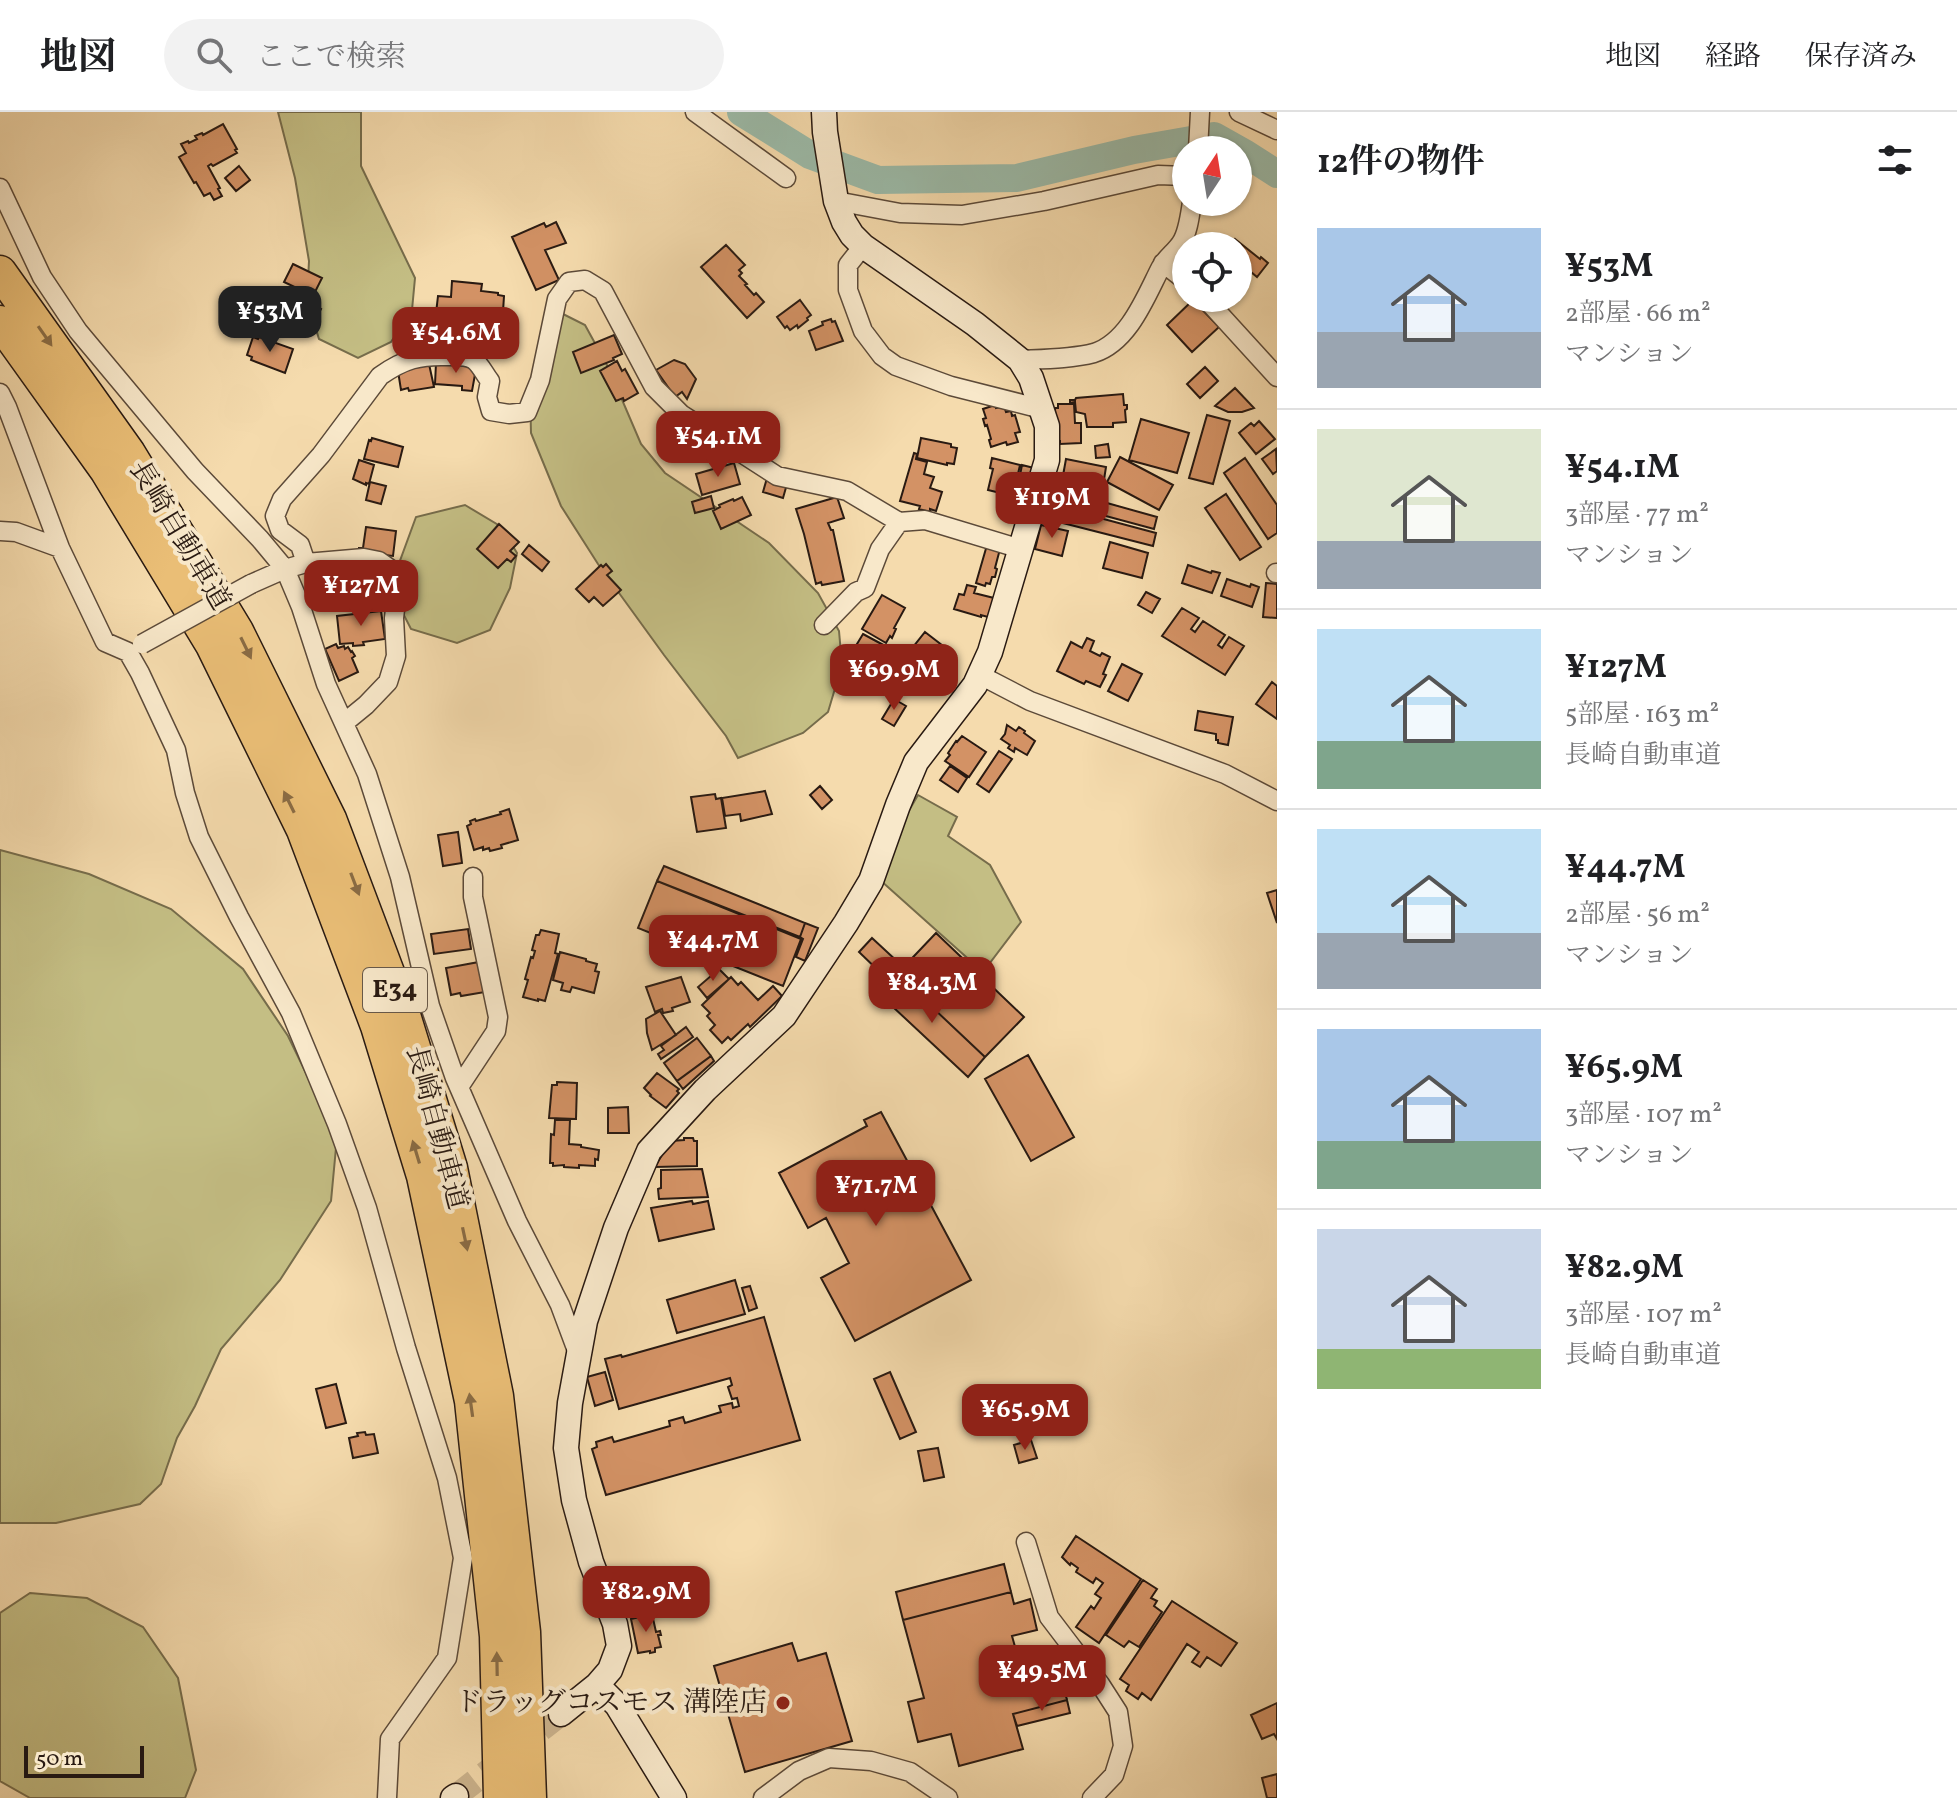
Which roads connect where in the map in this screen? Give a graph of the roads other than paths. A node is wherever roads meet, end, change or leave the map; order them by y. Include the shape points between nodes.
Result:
1 (695, 112) edge
2 (1200, 112) edge
3 (1239, 112) edge
4 (824, 122) edge
5 (1277, 130) edge
6 (1199, 136) edge
7 (1172, 176) edge
8 (786, 178) dead end
9 (0, 188) edge
10 (836, 195) junction
11 (1190, 216) edge
12 (863, 246) junction
13 (1163, 263) junction
14 (1172, 270) edge
15 (0, 272) edge
16 (1218, 312) edge
17 (0, 322) edge
18 (1277, 377) edge
19 (1033, 385) junction
20 (0, 393) edge
21 (899, 522) junction
22 (0, 531) edge
23 (60, 548) junction
24 (1021, 549) junction
25 (306, 563) junction
26 (285, 569) junction
27 (824, 625) dead end
28 (135, 648) junction
29 (980, 675) junction
30 (344, 723) junction
31 (1277, 801) edge
32 (473, 877) dead end
33 (459, 1087) junction
34 (579, 1356) junction
35 (1026, 1542) dead end
36 (597, 1685) junction
37 (561, 1714) tunnel mouth
38 (387, 1798) edge
39 (500, 1798) edge
40 (530, 1798) edge
41 (674, 1798) edge
42 (763, 1798) edge
43 (948, 1798) edge
44 (1092, 1798) edge

1 - 8 street
2 - 6 street
3 - 5 street
4 - 10 street
7 - 10 street via 962,215 900,213
9 - 26 street via 42,277 78,331
10 - 12 street via 844,222
11 - 13 street via 1182,241
12 - 19 street via 975,324
12 - 19 street via 848,265 848,290 863,331 882,356 951,386
13 - 14 street
13 - 19 street via 1122,335 1097,352 1064,358
15 -> 40 highway, 長崎自動車道 / E34 via 129,453 237,631 330,819 404,1015 451,1168 497,1396 524,1632
16 - 18 street
39 -> 17 highway, 長崎自動車道 / E34 via 496,1636 471,1401 423,1176 377,1026 303,830 212,645 106,470
19 - 24 street via 1047,426 1047,460
20 - 23 street
21 - 24 street via 925,520
21 - 25 street via 847,491 777,476 681,414 654,387 603,291 585,280 569,282 557,299 540,380 527,412 491,411 490,381 475,360 463,356 418,357 380,376 282,499 275,516 280,530 300,545
21 - 27 street via 880,549 865,588
22 - 23 street
23 - 28 street via 105,642
24 - 29 street
25 - 26 street
25 - 30 street via 364,558 399,575 396,656 388,682
26 - 28 street, bridge
26 - 30 street
28 - 38 street via 140,673 176,750 199,837 291,1013 337,1124 447,1478 463,1558 447,1658 390,1739
29 - 31 street via 1030,701 1225,774
29 - 34 street via 916,762 871,881 784,1016 649,1151 616,1228
30 - 33 street via 367,774 400,877 430,1006
32 - 33 street via 498,1017 496,1031
33 - 34 street
34 - 36 street via 566,1448 574,1500 619,1646
35 - 44 street via 1049,1617 1118,1712 1123,1746 1114,1775
36 - 37 street
36 - 41 street via 617,1705
42 - 43 street via 799,1771 829,1758 871,1761 910,1772

